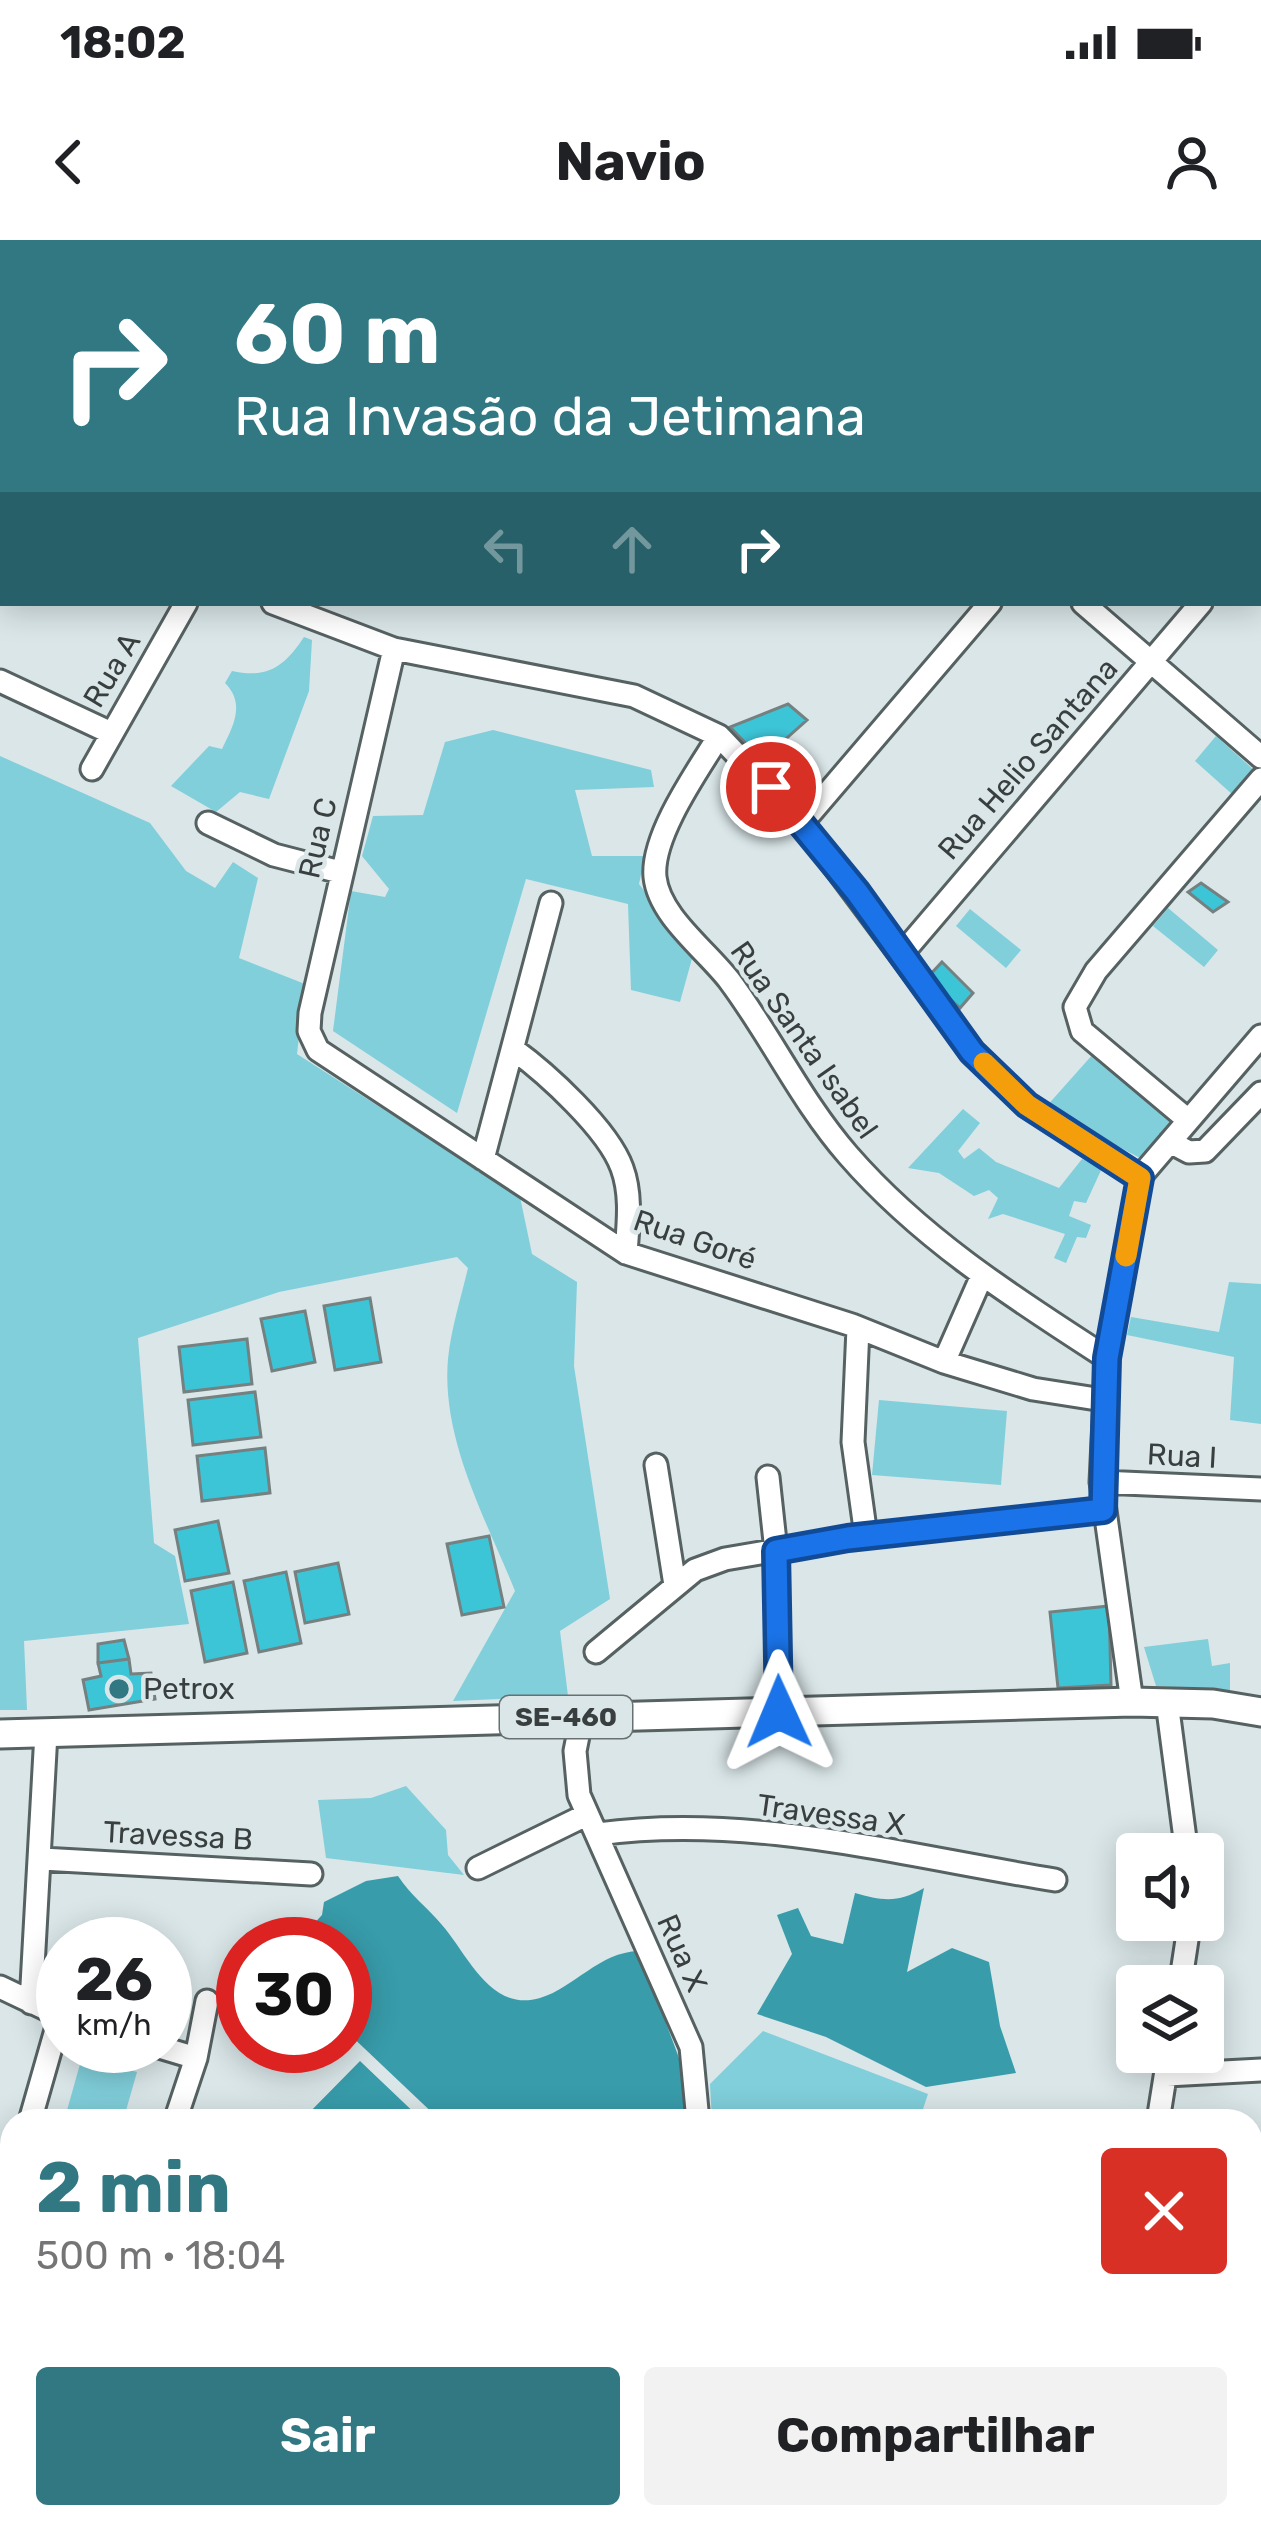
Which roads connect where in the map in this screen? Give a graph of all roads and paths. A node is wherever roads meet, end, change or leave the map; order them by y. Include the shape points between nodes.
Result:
1 (184, 606) edge
2 (281, 606) edge
3 (987, 606) edge
4 (1087, 606) edge
5 (1199, 606) edge
6 (394, 649) junction
7 (1152, 661) junction
8 (0, 681) edge
9 (109, 732) junction
10 (719, 736) junction
11 (1261, 758) edge
12 (92, 769) dead end
13 (1261, 778) edge
14 (208, 824) dead end
15 (802, 824) junction
16 (340, 872) junction
17 (551, 903) dead end
18 (901, 955) junction
19 (1261, 1036) edge
20 (313, 1042) joint
21 (513, 1048) junction
22 (1256, 1105) edge
23 (1188, 1120) junction
24 (1170, 1142) junction
25 (483, 1159) junction
26 (1140, 1178) junction
27 (626, 1253) junction
28 (981, 1278) junction
29 (858, 1328) junction
30 (1107, 1358) junction
31 (944, 1362) junction
32 (1103, 1400) junction
33 (656, 1465) dead end
34 (768, 1477) dead end
35 (1101, 1482) junction
36 (1261, 1489) edge
37 (1103, 1510) junction
38 (866, 1536) junction
39 (776, 1551) junction
40 (675, 1585) junction
41 (596, 1652) dead end
42 (1132, 1702) junction
43 (1167, 1702) junction
44 (779, 1712) junction
45 (1261, 1712) edge
46 (582, 1716) junction
47 (46, 1733) junction
48 (0, 1734) edge
49 (592, 1824) junction
50 (1184, 1833) edge
51 (42, 1859) junction
52 (478, 1868) dead end
53 (311, 1874) dead end
54 (1055, 1880) dead end
55 (0, 1987) edge
56 (207, 2001) dead end
57 (31, 2003) junction
58 (36, 2005) edge
59 (192, 2057) edge
60 (196, 2058) junction
61 (1224, 2067) edge
62 (1261, 2069) edge
63 (45, 2073) edge
64 (1167, 2073) edge
65 (34, 2109) edge
66 (180, 2109) edge
67 (697, 2109) edge
68 (1161, 2109) edge

1 - 9 street, Rua A
2 - 6 street
3 - 15 street
4 - 7 street
5 - 7 street, Rua Helio Santana
6 - 10 street via 634,697
6 - 16 street, Rua C
7 - 11 street
7 - 18 street, Rua Helio Santana
8 - 9 street
9 - 12 street, Rua A
10 - 15 street
10 - 28 street, Rua Santa Isabel via 661,845 659,895 729,981 848,1155
13 - 23 street via 1096,971 1075,1007 1082,1031
14 - 16 street
15 - 18 street
16 - 20 street, Rua C via 310,1013
17 - 21 street
18 - 26 street via 949,1026 1027,1105
19 - 23 street
20 - 25 street, Rua Goré
21 - 25 street
21 - 27 street via 616,1155 628,1196
22 - 24 street via 1205,1151
23 - 24 street
24 - 26 street
25 - 27 street, Rua Goré
26 - 30 street
27 - 29 street, Rua Goré
28 - 30 street, Rua Santa Isabel
28 - 31 street
29 - 31 street, Rua Goré
29 - 38 street via 853,1442
30 - 32 street
31 - 32 street, Rua Goré
32 - 35 street
33 - 40 street
34 - 39 street
35 - 36 street, Rua I
35 - 37 street
37 - 38 street
37 - 42 street
38 - 39 street
39 - 40 street via 706,1565
39 - 44 street
40 - 41 street
42 - 43 main road, SE-460
42 - 44 main road, SE-460
43 - 45 main road, SE-460
43 - 50 street
44 - 46 main road, SE-460
46 - 47 main road, SE-460
46 - 49 street, Rua X via 575,1763
47 - 48 main road, SE-460
47 - 51 street
49 - 52 street
49 - 54 street, Travessa X via 814,1838
49 - 67 street, Rua X via 691,2047
51 - 53 street, Travessa B
51 - 57 street
55 - 57 street
56 - 60 street
57 - 58 street
59 - 60 street
60 - 66 street
61 - 62 street
63 - 65 street
64 - 68 street

